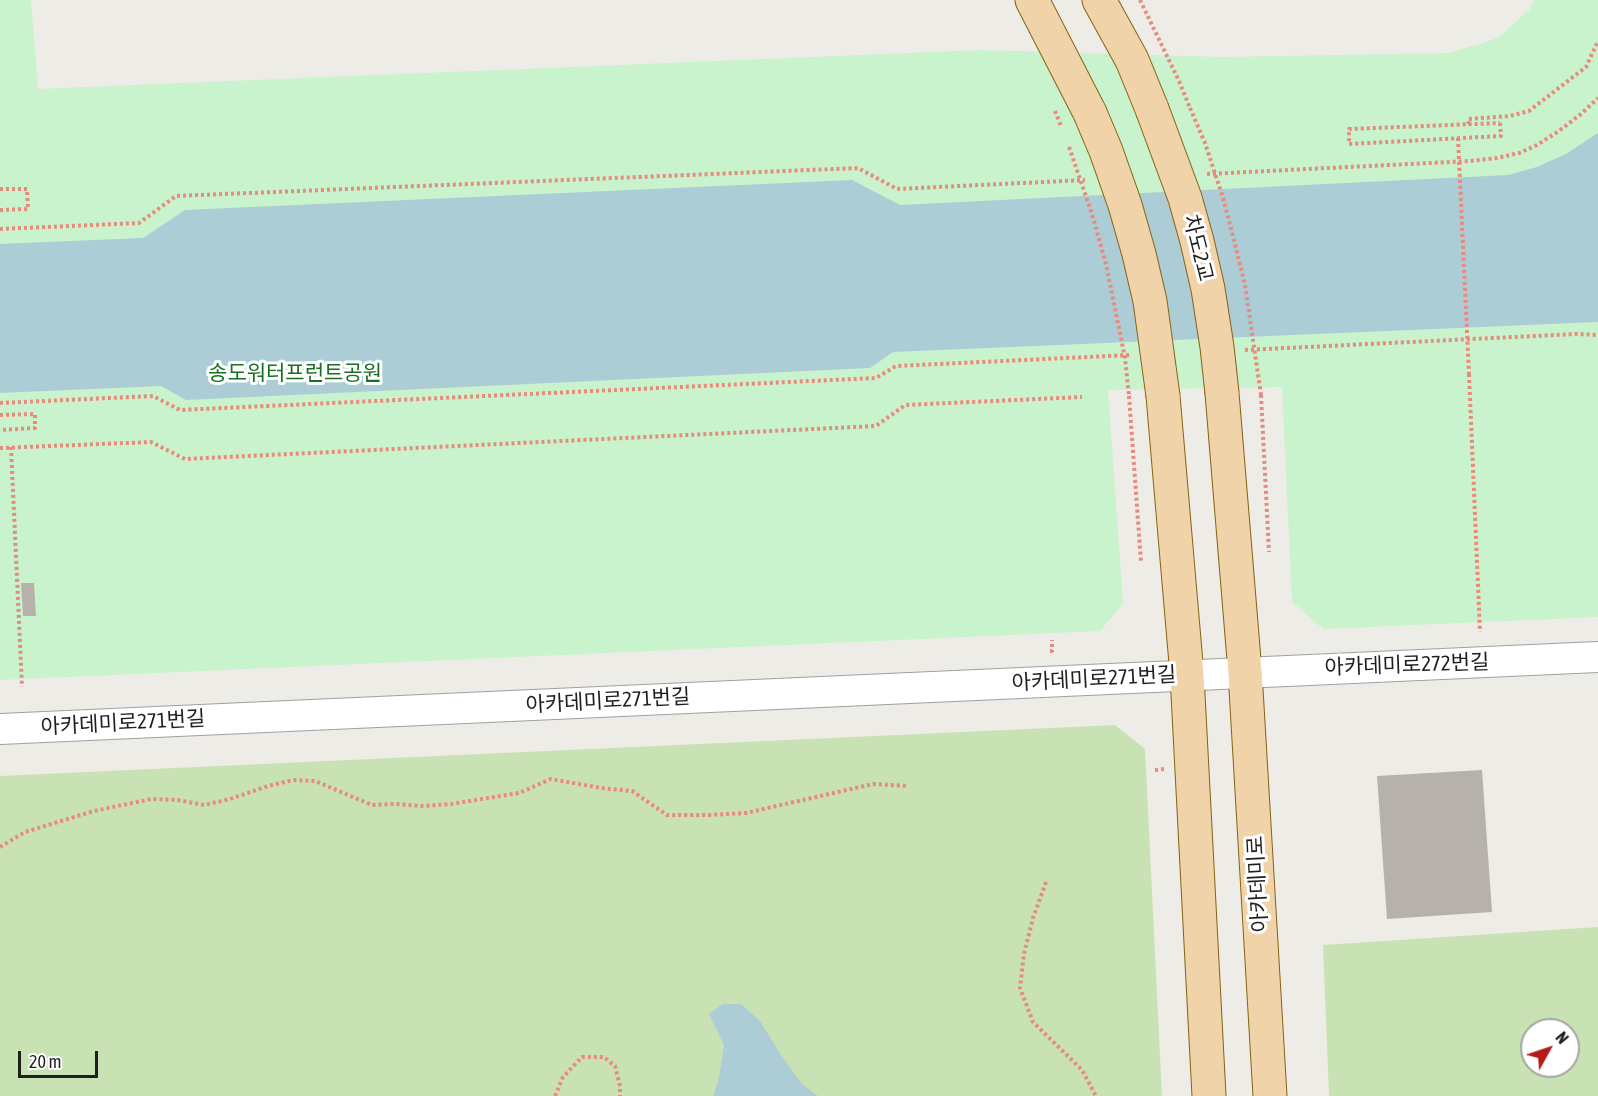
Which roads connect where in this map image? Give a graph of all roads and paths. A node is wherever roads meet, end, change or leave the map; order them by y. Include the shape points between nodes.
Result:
1 (1032, 0) edge
2 (1099, 0) edge
3 (1140, 0) edge
4 (1598, 41) edge
5 (1598, 98) edge
6 (1055, 111) dead end
7 (1469, 124) junction
8 (1063, 131) dead end
9 (1458, 138) junction
10 (1067, 141) dead end
11 (1196, 175) dead end
12 (1088, 180) dead end
13 (0, 189) edge
14 (0, 210) edge
15 (0, 229) edge
16 (1598, 335) edge
17 (1242, 350) dead end
18 (1134, 355) dead end
19 (1082, 397) dead end
20 (0, 403) edge
21 (0, 415) edge
22 (0, 430) edge
23 (11, 447) junction
24 (0, 448) edge
25 (1269, 552) dead end
26 (1141, 562) dead end
27 (1480, 632) dead end
28 (1052, 640) dead end
29 (1052, 651) dead end
30 (1598, 657) edge
31 (1216, 674) junction
32 (22, 687) dead end
33 (0, 729) edge
34 (908, 786) dead end
35 (0, 847) edge
36 (1046, 882) dead end
37 (555, 1096) edge
38 (620, 1096) edge
39 (1096, 1096) edge
40 (1209, 1096) edge
41 (1270, 1096) edge

1 - 31 main road, bridge via 1090,113 1139,254
2 - 31 main road, 차도2교, bridge via 1132,60 1152,109 1185,198 1208,289 1222,393
3 - 25 path, bridge via 1205,143 1247,295 1261,395
4 - 7 path via 1586,67 1529,111 1468,119
5 - 11 path via 1544,140 1519,153 1497,158
6 - 8 path, bridge
7 - 9 path via 1500,123 1501,136
7 - 9 path via 1349,129 1349,144
9 - 27 path, bridge
10 - 26 path, bridge via 1106,264 1125,358
12 - 15 path via 897,189 858,168 176,196 140,223
13 - 14 path via 27,189 28,209
16 - 17 path
18 - 20 path via 896,366 876,378 180,410 153,396
19 - 23 path via 905,405 876,426 185,459 151,442
21 - 22 path via 34,414 36,428
23 - 24 path
23 - 32 path
28 - 29 path
30 - 31 street, 아카데미로272번길
31 - 33 street, 아카데미로271번길
31 - 40 main road
31 - 41 main road, 아카데미로
34 - 35 path via 873,784 746,813 667,815 632,791 551,779 519,793 421,806 372,805 315,781 292,780 204,805 151,799 94,811 25,832
36 - 39 path via 1024,954 1020,988 1033,1022 1082,1070
37 - 38 path via 563,1077 582,1057 604,1057 615,1066

